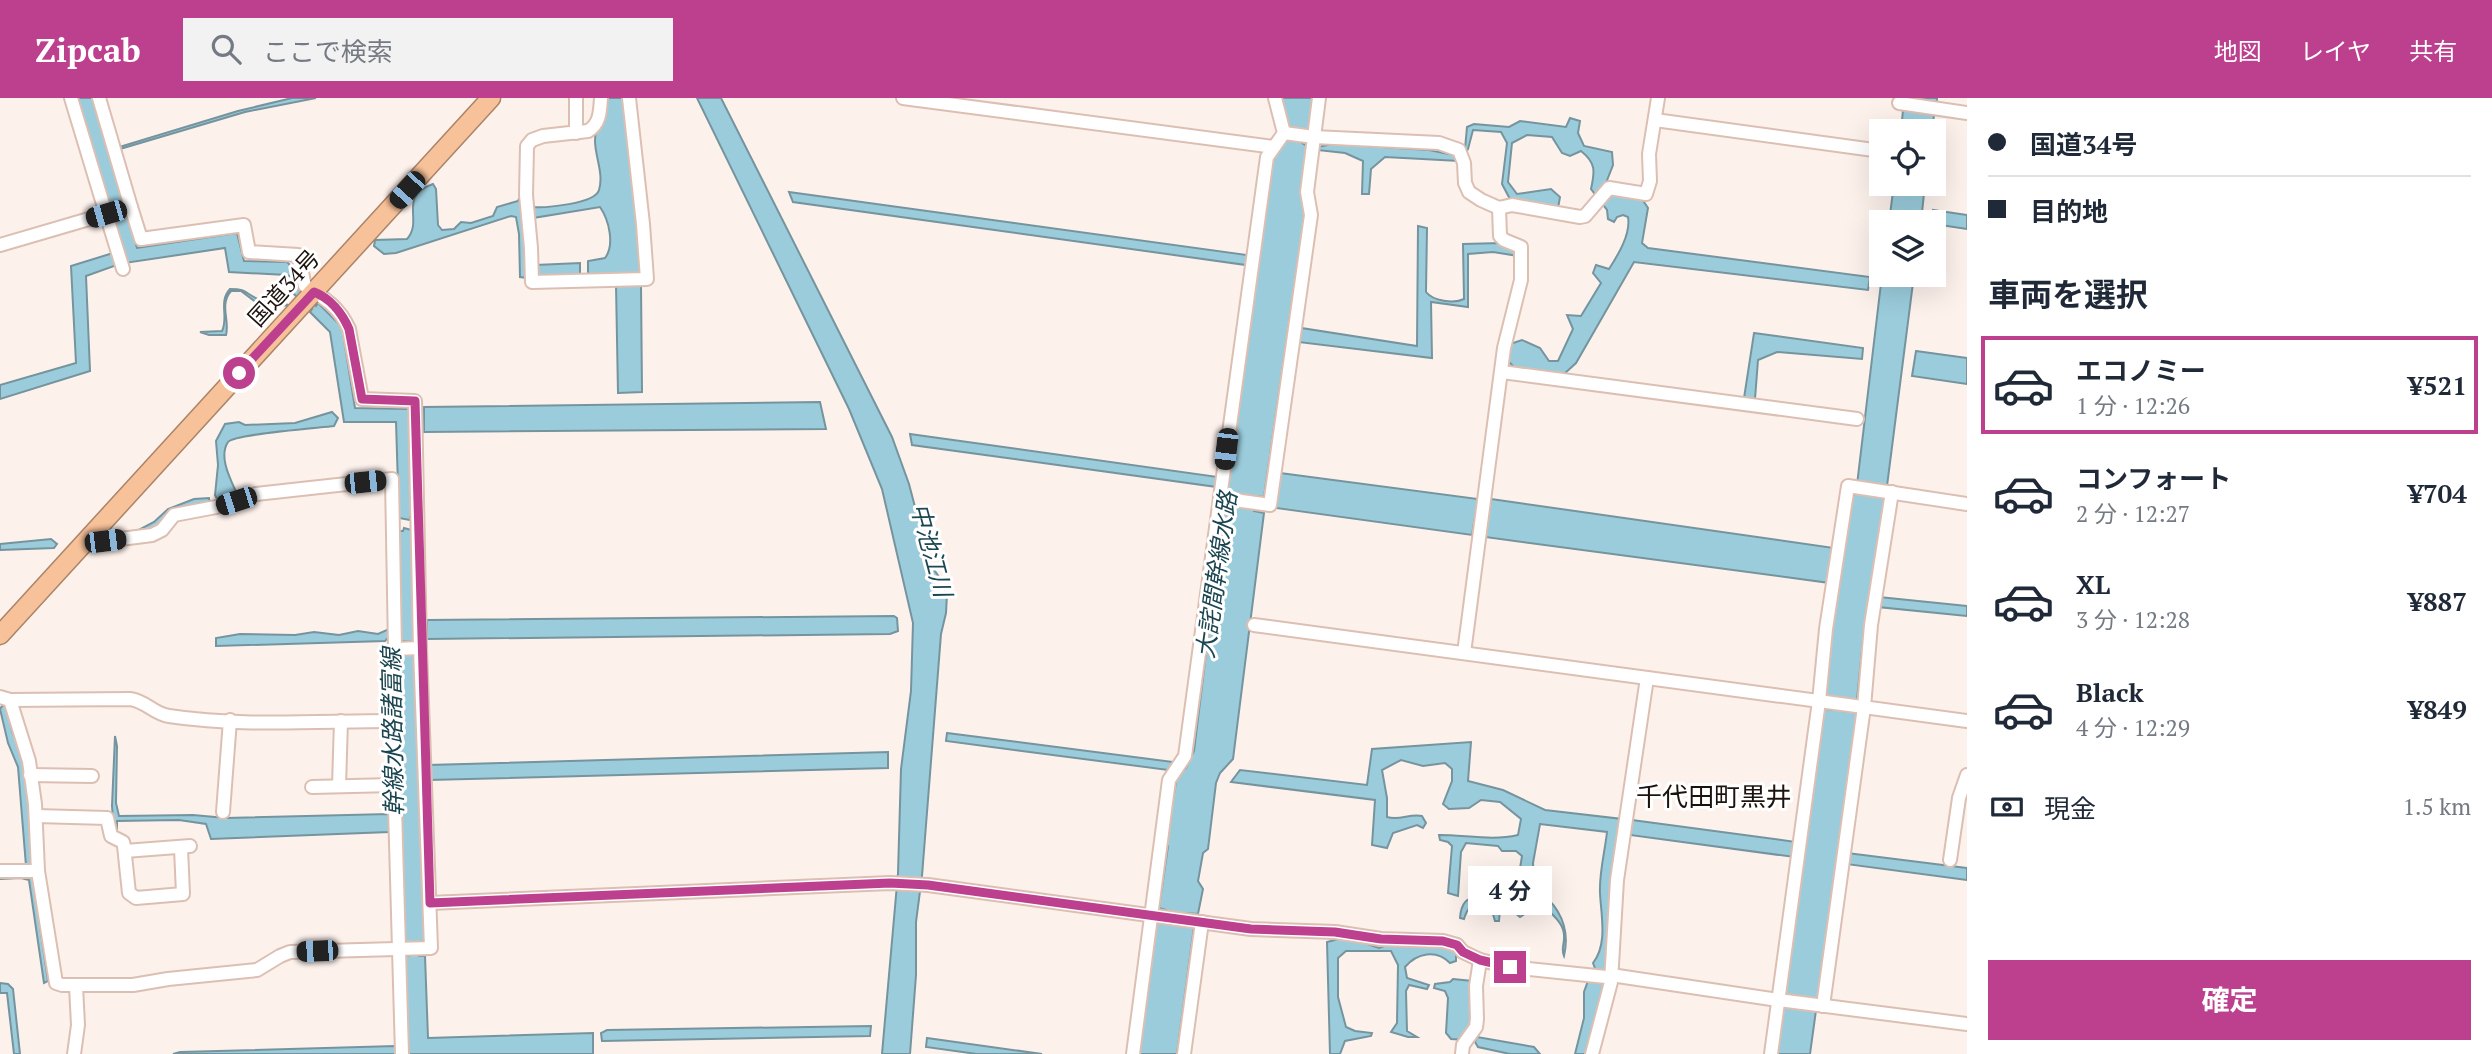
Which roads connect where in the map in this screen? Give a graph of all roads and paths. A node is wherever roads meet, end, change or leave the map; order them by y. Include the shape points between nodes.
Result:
1 (71, 98) edge
2 (99, 98) edge
3 (491, 98) edge
4 (576, 98) edge
5 (601, 98) edge
6 (629, 98) edge
7 (903, 98) edge
8 (1275, 98) edge
9 (1319, 98) edge
10 (1658, 98) edge
11 (1899, 103) dead end
12 (1967, 113) edge
13 (1655, 120) junction
14 (576, 133) junction
15 (1284, 133) junction
16 (1310, 137) junction
17 (1274, 147) junction
18 (1869, 149) edge
19 (1499, 208) junction
20 (119, 210) junction
21 (0, 246) edge
22 (123, 269) dead end
23 (314, 292) junction
24 (1502, 372) junction
25 (1857, 419) dead end
26 (1892, 492) junction
27 (1225, 499) junction
28 (1967, 504) edge
29 (406, 524) junction
30 (90, 536) junction
31 (3, 625) edge
32 (1254, 625) dead end
33 (408, 649) junction
34 (1464, 653) junction
35 (1647, 678) junction
36 (5, 699) edge
37 (1819, 701) junction
38 (1864, 707) junction
39 (230, 720) junction
40 (341, 721) junction
41 (392, 721) junction
42 (1967, 721) edge
43 (30, 775) junction
44 (1967, 775) edge
45 (92, 776) dead end
46 (339, 786) junction
47 (393, 786) junction
48 (312, 787) dead end
49 (223, 811) dead end
50 (36, 816) junction
51 (125, 851) junction
52 (1950, 860) dead end
53 (0, 871) edge
54 (38, 871) junction
55 (430, 903) junction
56 (1158, 915) junction
57 (1195, 921) junction
58 (408, 949) junction
59 (1480, 960) junction
60 (1604, 976) junction
61 (76, 986) junction
62 (1777, 1000) junction
63 (1823, 1006) junction
64 (1967, 1024) edge
65 (74, 1054) edge
66 (402, 1054) edge
67 (1133, 1054) edge
68 (1184, 1054) edge
69 (1462, 1054) edge
70 (1592, 1054) edge
71 (1771, 1054) edge

1 - 20 street
2 - 20 street
3 - 23 highway, 国道34号
4 - 14 street
5 - 14 street via 594,127
6 - 14 street via 647,279 532,282 527,146 543,136
7 - 17 street
8 - 15 street
9 - 16 street
10 - 13 street
11 - 12 street
13 - 18 street
13 - 19 street via 1646,194 1609,188 1580,217 1512,205
15 - 16 street
15 - 17 street
16 - 19 street via 1439,143 1459,150 1469,192
16 - 27 street via 1307,192 1311,215 1270,505
17 - 27 street via 1268,157
19 - 24 street via 1500,236 1521,247 1521,280
20 - 21 street
20 - 22 street
20 - 23 street via 141,239 244,225 249,252 298,255 306,286
23 - 29 street via 345,319 362,399 415,401
23 - 30 highway, 国道34号
24 - 25 street
24 - 34 street
26 - 28 street
26 - 37 street via 1848,486
26 - 38 street via 1871,625
27 - 56 street via 1185,756 1169,780
29 - 30 street via 392,479 256,494 216,508 174,515 152,535 105,541
29 - 33 street via 421,629
29 - 33 street via 394,632
30 - 31 highway, 国道34号
32 - 34 street
33 - 41 street via 391,667
33 - 55 street
34 - 35 street
35 - 37 street
35 - 60 street via 1618,880 1615,948
36 - 39 street via 130,699 168,716
36 - 43 street via 26,750
37 - 38 street
37 - 62 street
38 - 42 street
38 - 63 street
39 - 40 street
39 - 49 street
40 - 41 street
40 - 46 street
41 - 47 street
43 - 45 street
43 - 50 street
44 - 52 street
46 - 47 street
46 - 48 street
47 - 58 street
50 - 51 street via 107,818 111,836 123,842
50 - 54 street
51 - 51 street via 185,847 183,894 136,898 129,893
53 - 54 street
54 - 61 street via 54,977 56,983
55 - 56 street via 890,883
55 - 58 street via 431,948
56 - 57 street
56 - 67 street
57 - 59 street via 1443,941
57 - 68 street
58 - 61 street via 290,952 257,971 133,985
58 - 66 street
59 - 60 street
59 - 69 street via 1476,1027
60 - 62 street
60 - 70 street via 1611,982
61 - 65 street
62 - 63 street
62 - 71 street
63 - 64 street

